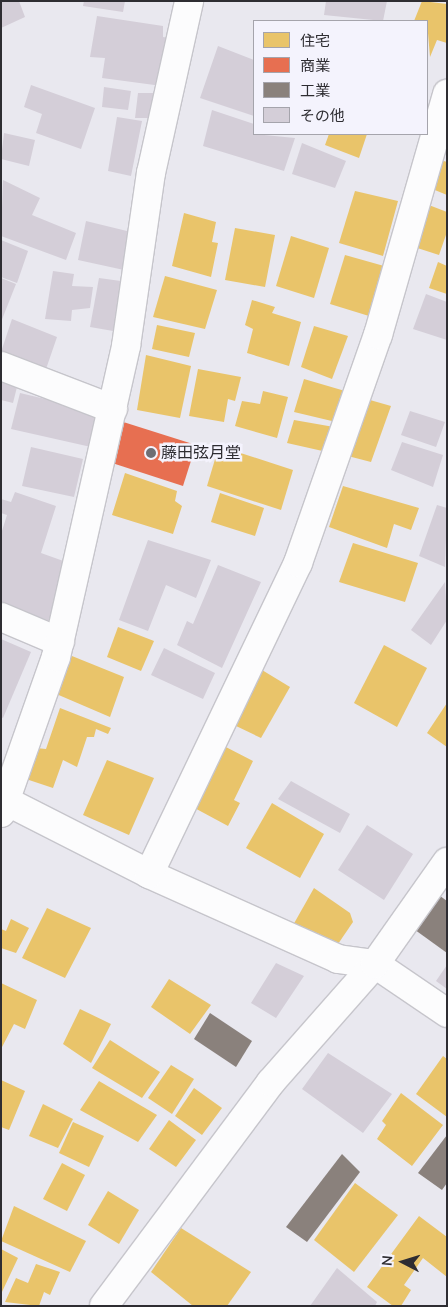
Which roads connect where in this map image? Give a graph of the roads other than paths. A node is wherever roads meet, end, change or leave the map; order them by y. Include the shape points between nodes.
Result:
1 (190, 1) edge
2 (445, 105) edge
3 (1, 366) edge
4 (113, 409) junction
5 (1, 617) edge
6 (60, 642) junction
7 (4, 807) edge
8 (447, 862) edge
9 (149, 874) junction
10 (375, 964) junction
11 (447, 1013) edge
12 (104, 1306) edge

1 - 4 street via 151,173 126,346
2 - 9 street via 378,335 298,563
3 - 4 street
4 - 6 street
5 - 6 street
6 - 7 street
7 - 9 street
8 - 10 street
9 - 10 street via 338,959
10 - 11 street
10 - 12 street via 271,1082

